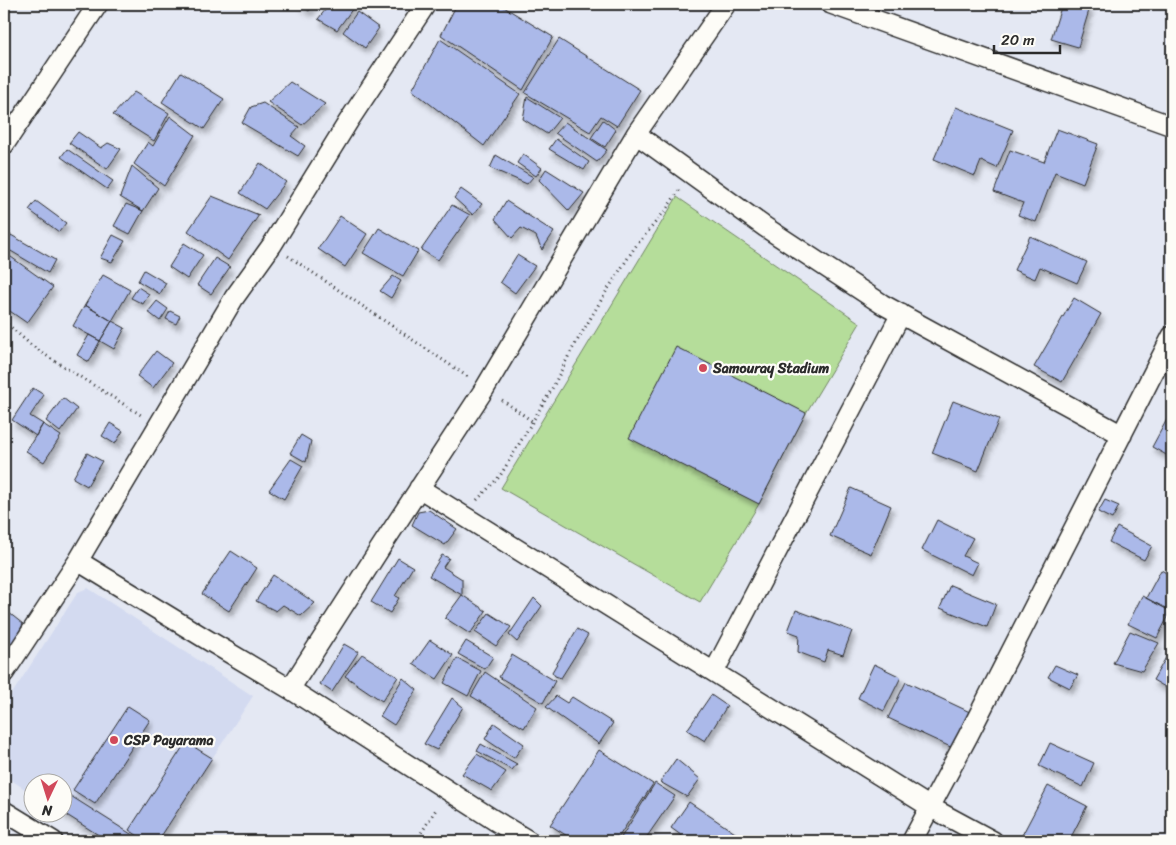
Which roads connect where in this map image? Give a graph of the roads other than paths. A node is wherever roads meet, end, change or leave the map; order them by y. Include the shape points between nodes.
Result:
1 (98, 4) edge
2 (426, 4) edge
3 (726, 4) edge
4 (831, 4) edge
5 (1172, 126) edge
6 (636, 134) junction
7 (4, 145) edge
8 (901, 314) junction
9 (1172, 336) edge
10 (1122, 435) junction
11 (419, 488) junction
12 (78, 561) junction
13 (714, 672) junction
14 (4, 673) edge
15 (290, 689) junction
16 (930, 807) junction
17 (4, 811) edge
18 (52, 841) edge
19 (530, 841) edge
20 (912, 841) edge
21 (993, 841) edge

1 - 7 street
2 - 12 street via 272,245 234,298
3 - 6 street
4 - 5 street
6 - 8 street via 765,227
6 - 11 street via 485,388
8 - 10 street
8 - 13 street
9 - 10 street
10 - 16 street
11 - 13 street
11 - 15 street
12 - 14 street
12 - 15 street
13 - 16 street
15 - 19 street
16 - 20 street
16 - 21 street
17 - 18 street

